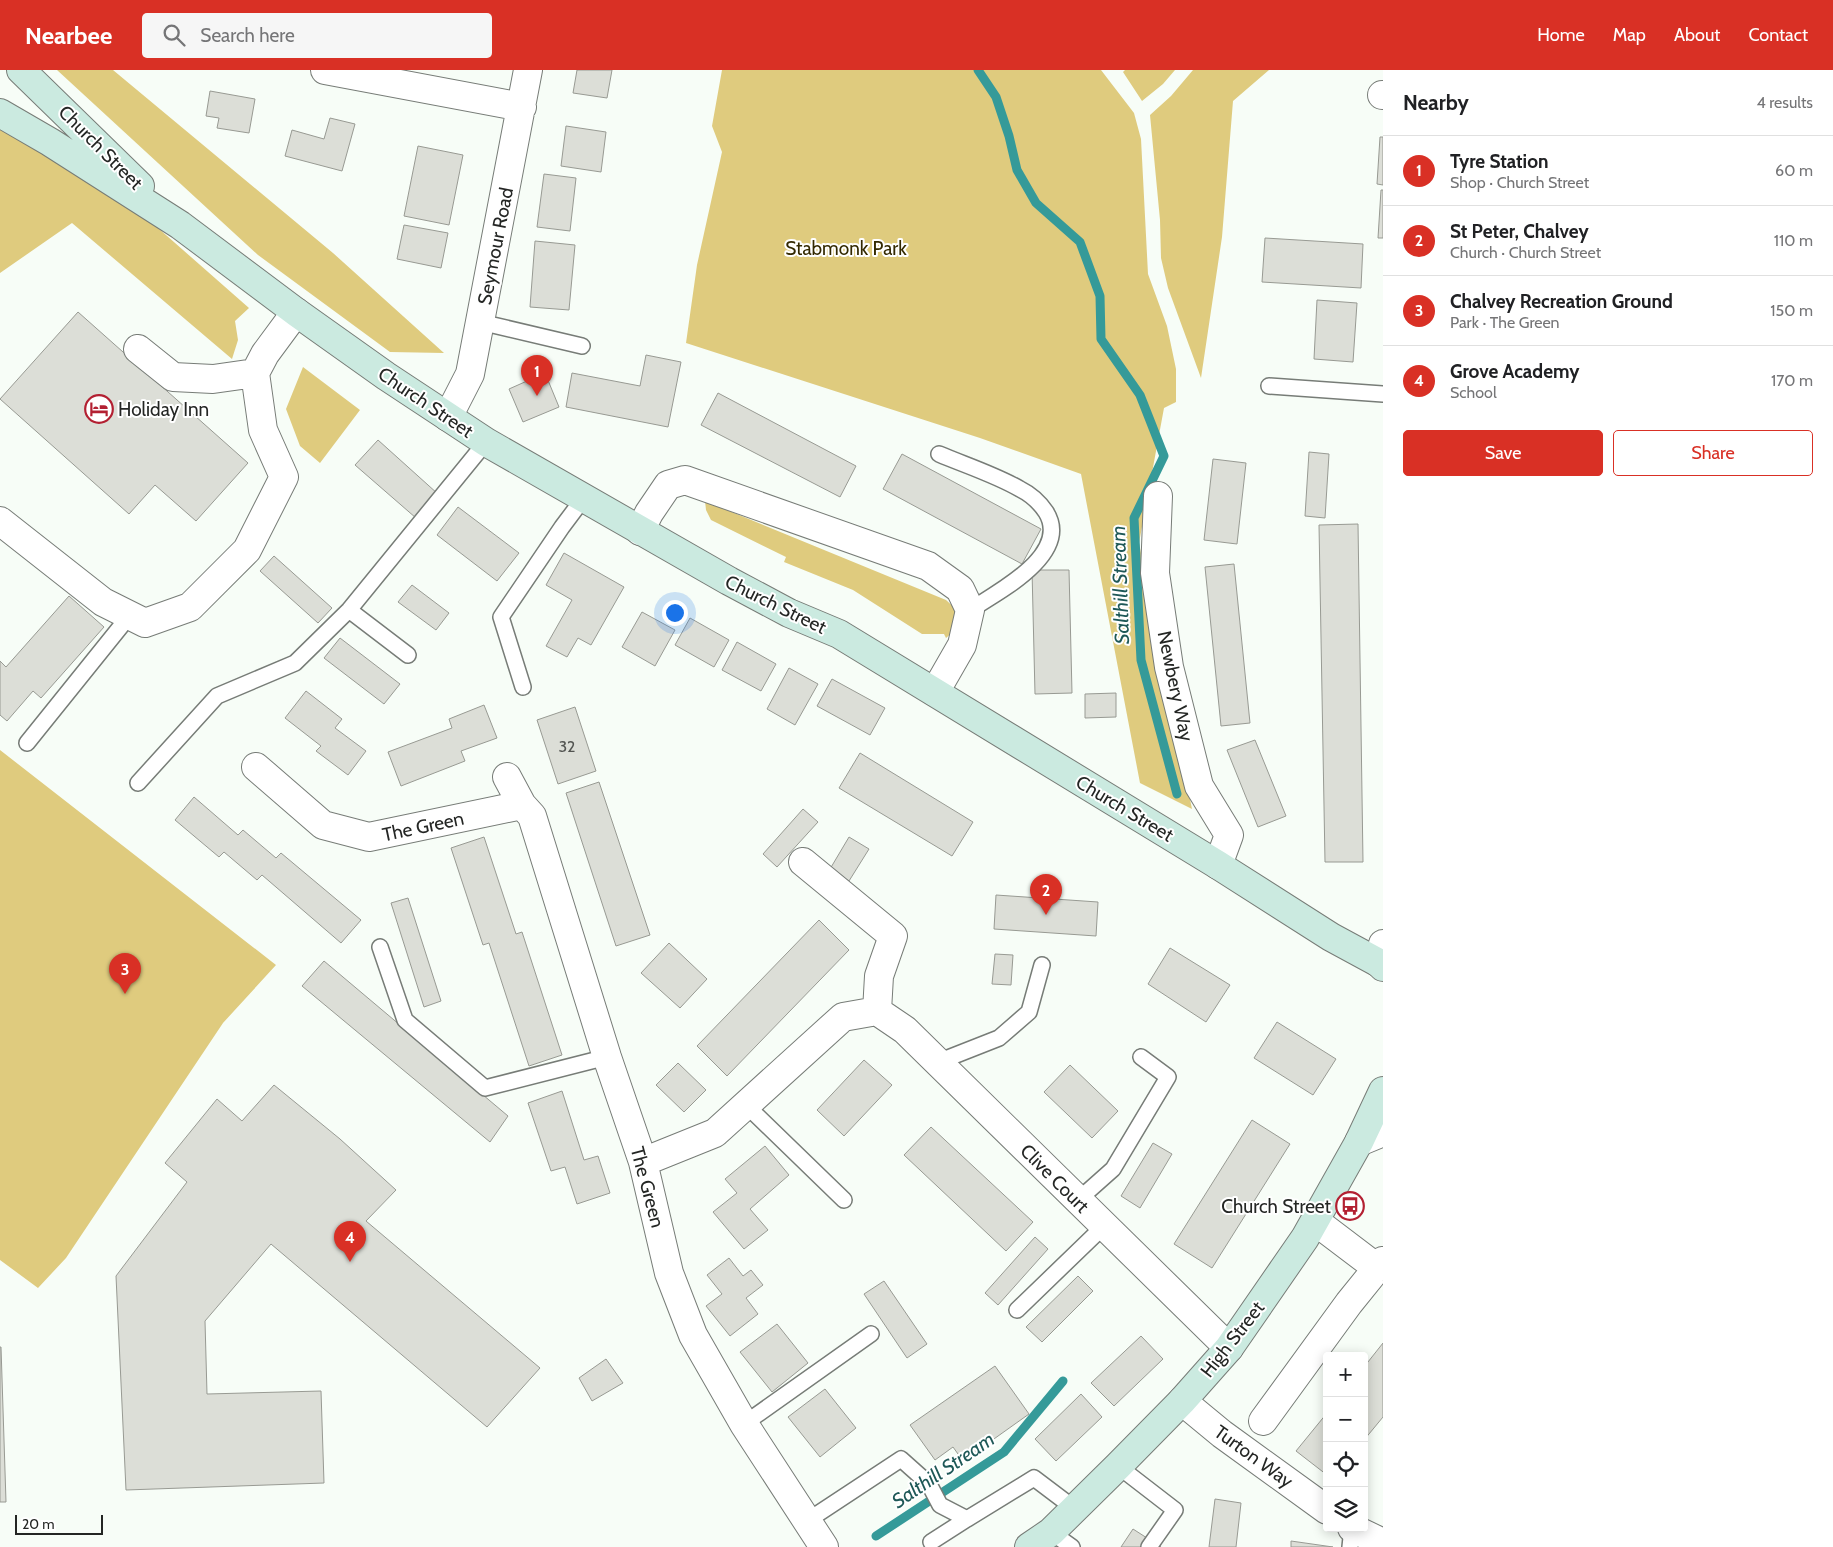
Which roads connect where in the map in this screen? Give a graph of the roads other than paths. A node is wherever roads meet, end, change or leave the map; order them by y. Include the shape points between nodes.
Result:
1 (21, 70) edge
2 (325, 70) edge
3 (528, 70) edge
4 (522, 107) junction
5 (0, 112) edge
6 (180, 225) junction
7 (296, 312) junction
8 (480, 322) junction
9 (582, 346) dead end
10 (138, 349) dead end
11 (255, 374) junction
12 (1269, 386) dead end
13 (1383, 394) edge
14 (448, 417) junction
15 (486, 442) junction
16 (939, 454) dead end
17 (1158, 496) dead end
18 (584, 500) junction
19 (0, 521) edge
20 (640, 531) junction
21 (349, 610) junction
22 (970, 610) junction
23 (130, 615) junction
24 (408, 655) dead end
25 (523, 687) dead end
26 (935, 692) junction
27 (27, 743) dead end
28 (256, 766) dead end
29 (507, 777) dead end
30 (138, 783) dead end
31 (522, 805) junction
32 (803, 862) dead end
33 (1218, 865) junction
34 (380, 947) dead end
35 (1382, 958) edge
36 (1042, 965) dead end
37 (877, 1011) junction
38 (607, 1057) junction
39 (1141, 1057) dead end
40 (938, 1062) junction
41 (1383, 1091) edge
42 (746, 1105) junction
43 (1371, 1137) edge
44 (643, 1162) junction
45 (844, 1200) dead end
46 (1078, 1201) junction
47 (1314, 1221) junction
48 (1104, 1226) junction
49 (1380, 1264) edge
50 (1017, 1310) dead end
51 (870, 1334) dead end
52 (1229, 1348) junction
53 (1182, 1402) junction
54 (1263, 1422) dead end
55 (744, 1424) junction
56 (1118, 1466) junction
57 (1323, 1507) edge
58 (1075, 1509) junction
59 (966, 1519) junction
60 (807, 1521) junction
61 (1352, 1532) edge
62 (1361, 1532) edge
63 (931, 1542) dead end
64 (1051, 1542) edge
65 (1383, 1542) edge
66 (824, 1547) edge
67 (1149, 1547) edge
68 (1350, 1547) edge

1 - 6 street, Church Street
2 - 4 street
3 - 4 street, Seymour Road
4 - 8 street, Seymour Road
5 - 6 street, Church Street
6 - 7 street, Church Street
7 - 11 street via 265,354
7 - 14 street, Church Street
8 - 9 lane
8 - 14 street, Seymour Road via 470,374
10 - 11 street via 173,377 214,379
11 - 23 street via 263,430 284,477 247,550 190,607 145,623
12 - 13 lane
14 - 15 street, Church Street
15 - 18 street, Church Street
15 - 21 lane
16 - 22 lane via 1021,489 1041,504 1052,528 1044,553 1025,573
17 - 33 street, Newbery Way via 1154,573 1169,668 1199,786 1229,835
18 - 20 street, Church Street
18 - 25 lane via 501,617
19 - 23 street via 104,602
20 - 22 street via 668,485 685,480 928,566 960,589
20 - 26 street, Church Street via 789,613 840,634
21 - 24 lane
21 - 30 lane via 295,663 216,696
22 - 26 street via 962,645
23 - 27 lane
26 - 33 street, Church Street
28 - 31 street, The Green via 323,825 369,837
29 - 31 street, The Green
31 - 38 street, The Green via 532,816
32 - 37 street via 893,936 879,976
33 - 35 street, Church Street via 1331,937
34 - 38 lane via 406,1020 485,1088
36 - 40 lane via 1029,1012 999,1038
37 - 40 street, Clive Court via 905,1030
37 - 42 street via 843,1017
38 - 44 street, The Green
39 - 46 lane via 1168,1077 1112,1170
40 - 46 street, Clive Court
41 - 43 street, High Street
42 - 44 street via 715,1133
42 - 45 lane
43 - 47 street, High Street
44 - 55 street, The Green via 669,1273 693,1335
46 - 48 street, Clive Court
47 - 49 street
47 - 52 street, High Street
48 - 50 lane
48 - 52 street, Clive Court
49 - 54 street
51 - 55 lane
52 - 53 street, High Street
53 - 56 street, High Street
53 - 57 street, Turton Way
55 - 60 street, The Green
56 - 58 street, High Street
56 - 67 lane via 1175,1510
58 - 59 lane via 1034,1478
58 - 64 street, High Street
59 - 60 lane via 940,1505 929,1484 901,1459
59 - 63 lane
60 - 66 street, The Green
61 - 68 lane
62 - 65 street

